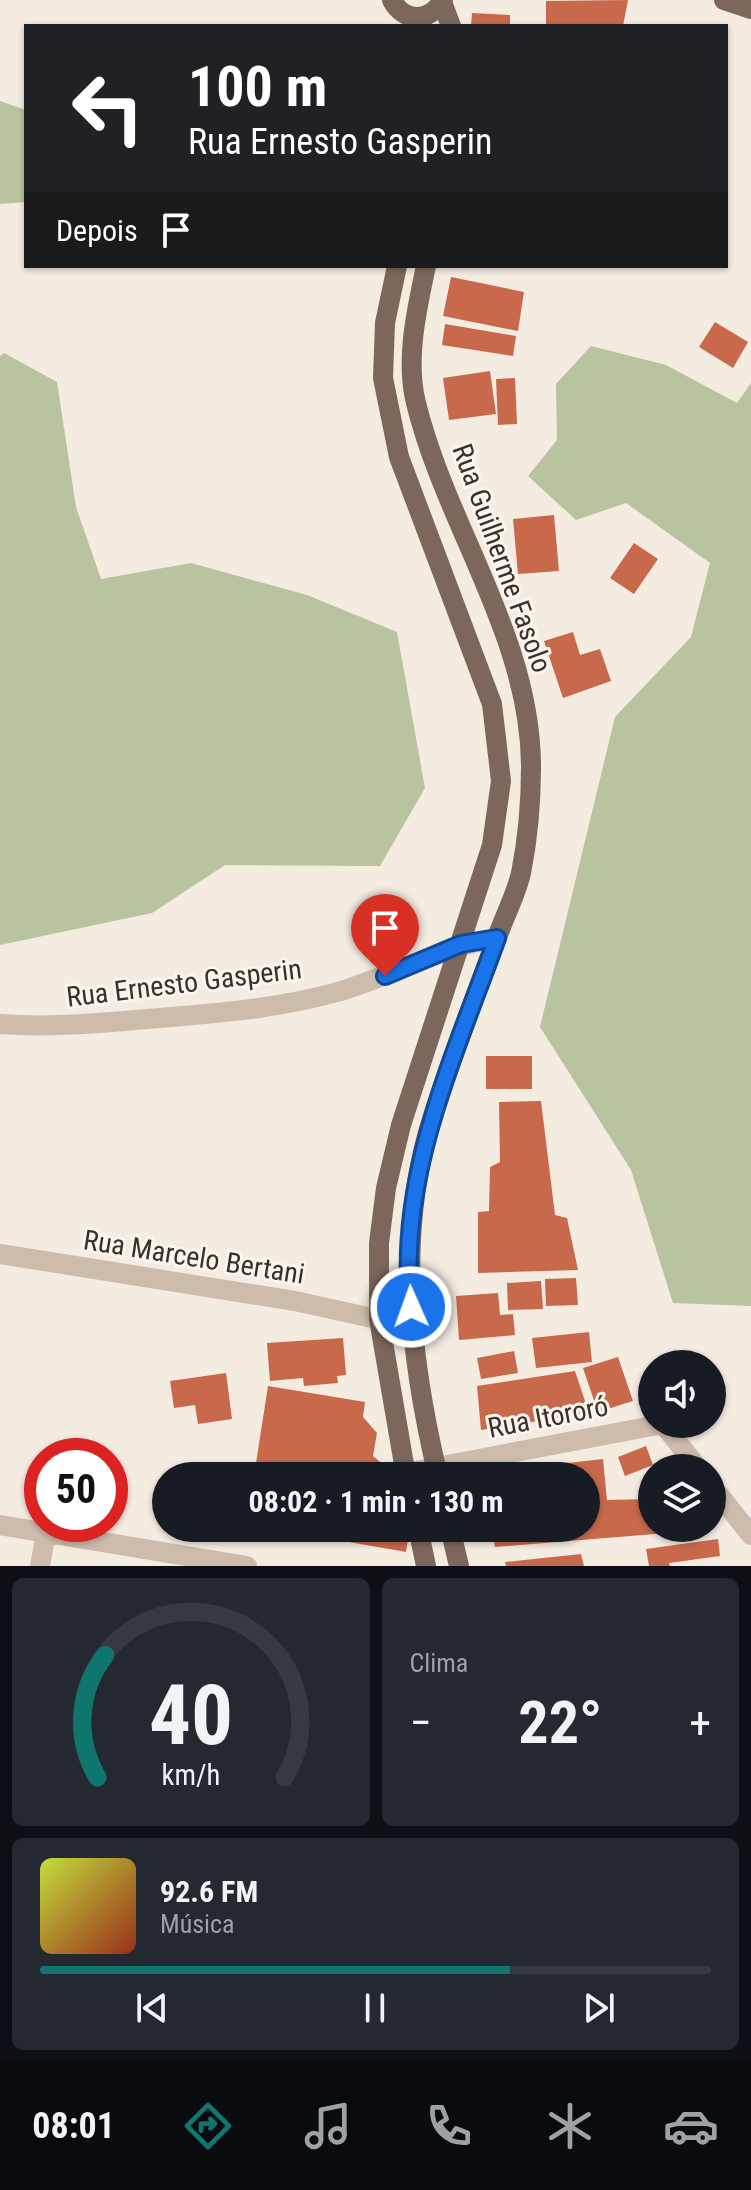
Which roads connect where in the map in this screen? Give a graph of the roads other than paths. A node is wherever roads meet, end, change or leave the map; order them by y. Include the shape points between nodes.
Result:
1 (392, 0) edge
2 (724, 0) edge
3 (443, 1) edge
4 (751, 9) edge
5 (416, 22) edge
6 (450, 24) edge
7 (397, 268) edge
8 (426, 268) edge
9 (497, 938) junction
10 (461, 944) junction
11 (0, 1024) edge
12 (0, 1254) edge
13 (379, 1319) junction
14 (413, 1327) junction
15 (638, 1429) edge
16 (674, 1438) edge
17 (687, 1454) edge
18 (404, 1462) edge
19 (435, 1462) edge
20 (484, 1462) edge
21 (726, 1504) edge
22 (0, 1525) edge
23 (24, 1529) edge
24 (751, 1535) edge
25 (44, 1542) edge
26 (101, 1542) edge
27 (421, 1542) edge
28 (453, 1542) edge
29 (40, 1566) edge
30 (247, 1566) edge
31 (426, 1566) edge
32 (459, 1566) edge

1 - 5 main road
2 - 4 main road
3 - 5 main road
3 - 6 main road
7 - 10 main road via 385,323 383,378 399,457 492,704 499,739 501,781 492,845
8 - 9 main road, Rua Guilherme Fasolo via 411,368 415,402 511,650 527,724 529,821 520,877
9 - 10 street, Rua Ernesto Gasperin
9 - 14 main road, Rua Guilherme Fasolo via 431,1119 414,1205 408,1286
10 - 11 street, Rua Ernesto Gasperin via 339,991 273,1006 55,1026
10 - 13 main road via 401,1125 386,1188 379,1243
12 - 13 street, Rua Marcelo Bertani
13 - 14 street, Rua Marcelo Bertani
13 - 18 main road
14 - 19 main road, Rua Guilherme Fasolo
15 - 20 street, Rua Itororó
16 - 17 street, Rua Itororó
21 - 24 street
22 - 23 street
25 - 29 street
26 - 30 street
27 - 31 main road
28 - 32 main road

